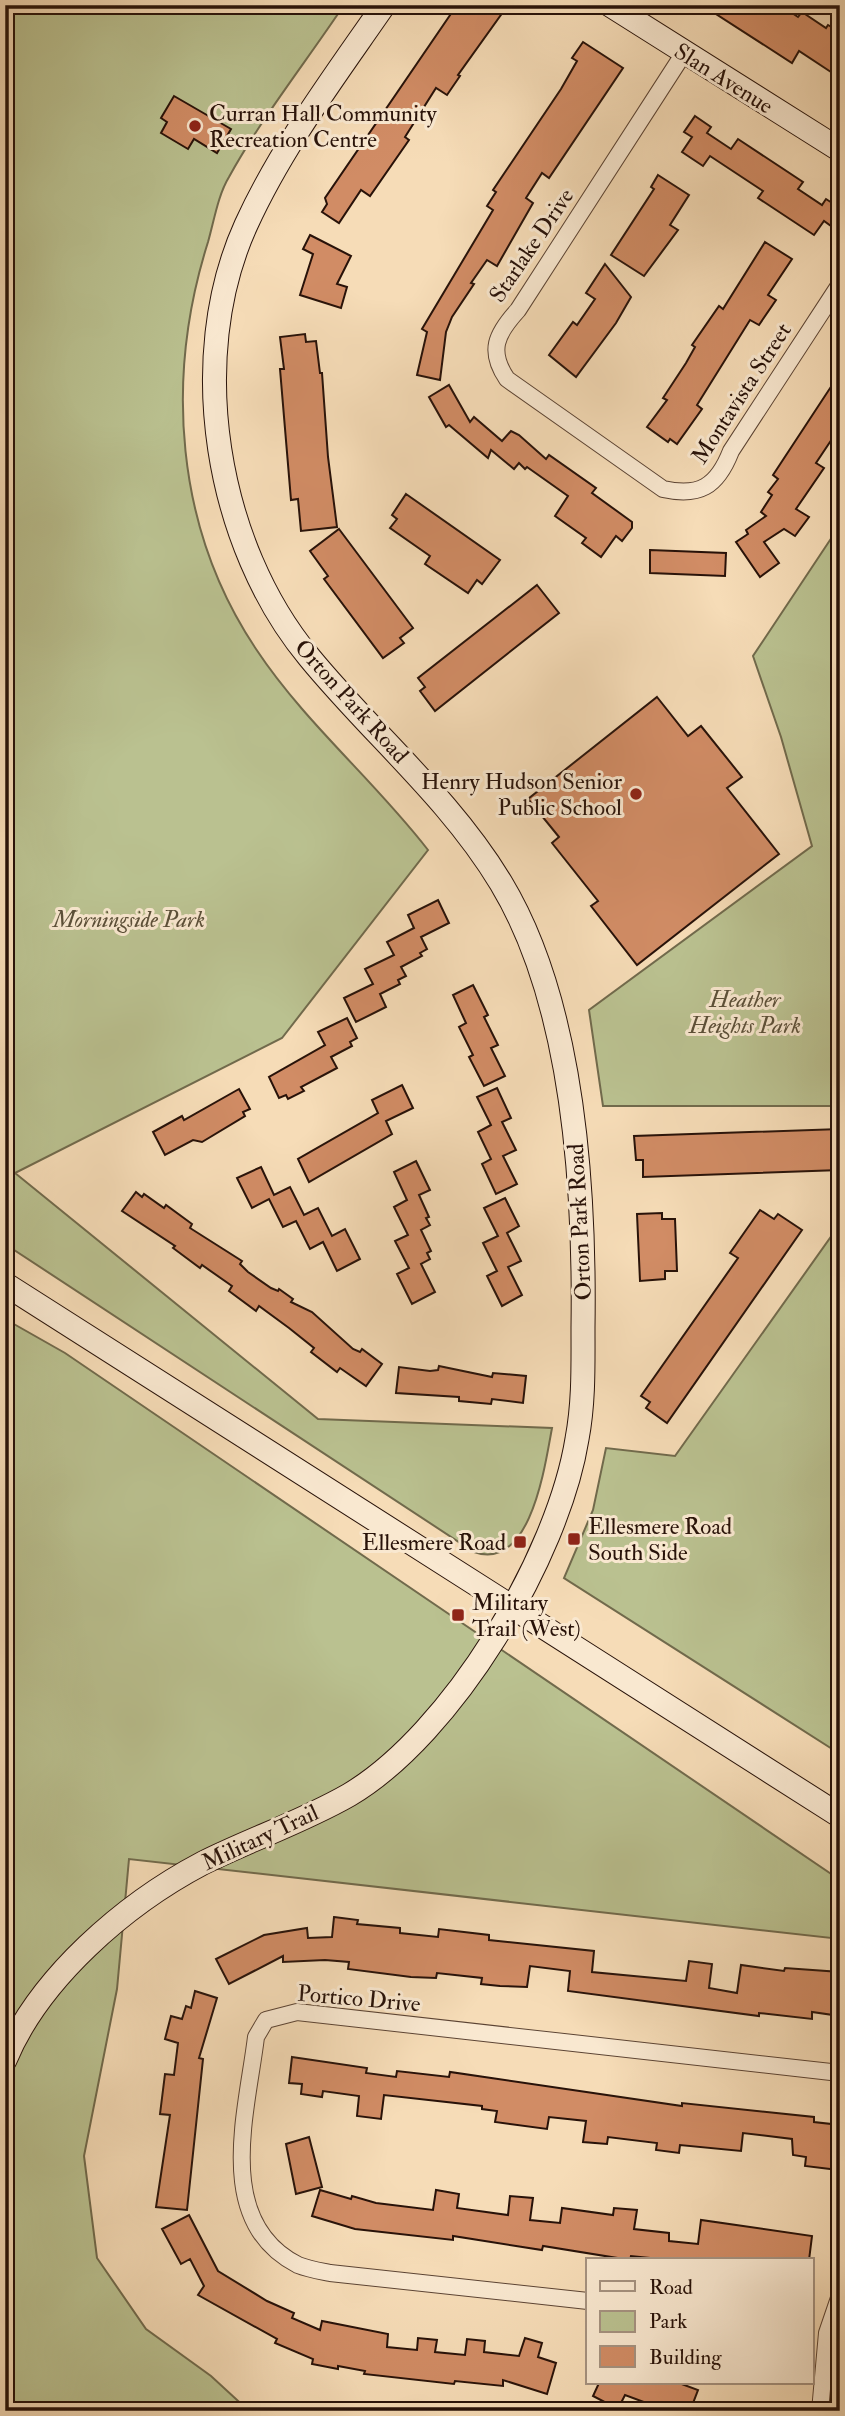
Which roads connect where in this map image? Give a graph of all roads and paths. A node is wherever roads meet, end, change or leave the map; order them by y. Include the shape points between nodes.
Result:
1 (384, 5) edge
2 (610, 5) edge
3 (684, 53) junction
4 (840, 149) edge
5 (840, 284) edge
6 (592, 440) joint
7 (5, 1284) edge
8 (511, 1609) junction
9 (840, 1816) edge
10 (5, 2060) edge
11 (840, 2073) edge
12 (840, 2295) edge
13 (586, 2301) edge
14 (819, 2332) edge
15 (820, 2411) edge

1 - 8 street, Orton Park Road via 281,157 243,229 219,316 215,380 219,450 235,519 272,601 296,640 335,687 447,806 505,889 534,957 558,1040 580,1168 583,1377 577,1440 560,1509
2 - 3 street, Slan Avenue
3 - 4 street, Slan Avenue
3 - 6 street, Starlake Drive via 507,322 496,347 496,363 507,379
5 - 6 street, Montavista Street via 716,480 688,494 663,489
7 - 8 street
8 - 9 street
8 - 10 street, Military Trail via 446,1710 405,1752 346,1796 201,1864 137,1906 60,1975 25,2017
11 - 13 street, Portico Drive via 297,2012 267,2020 257,2038 240,2171 245,2202 274,2246 299,2265 330,2273
12 - 14 street
14 - 15 street

